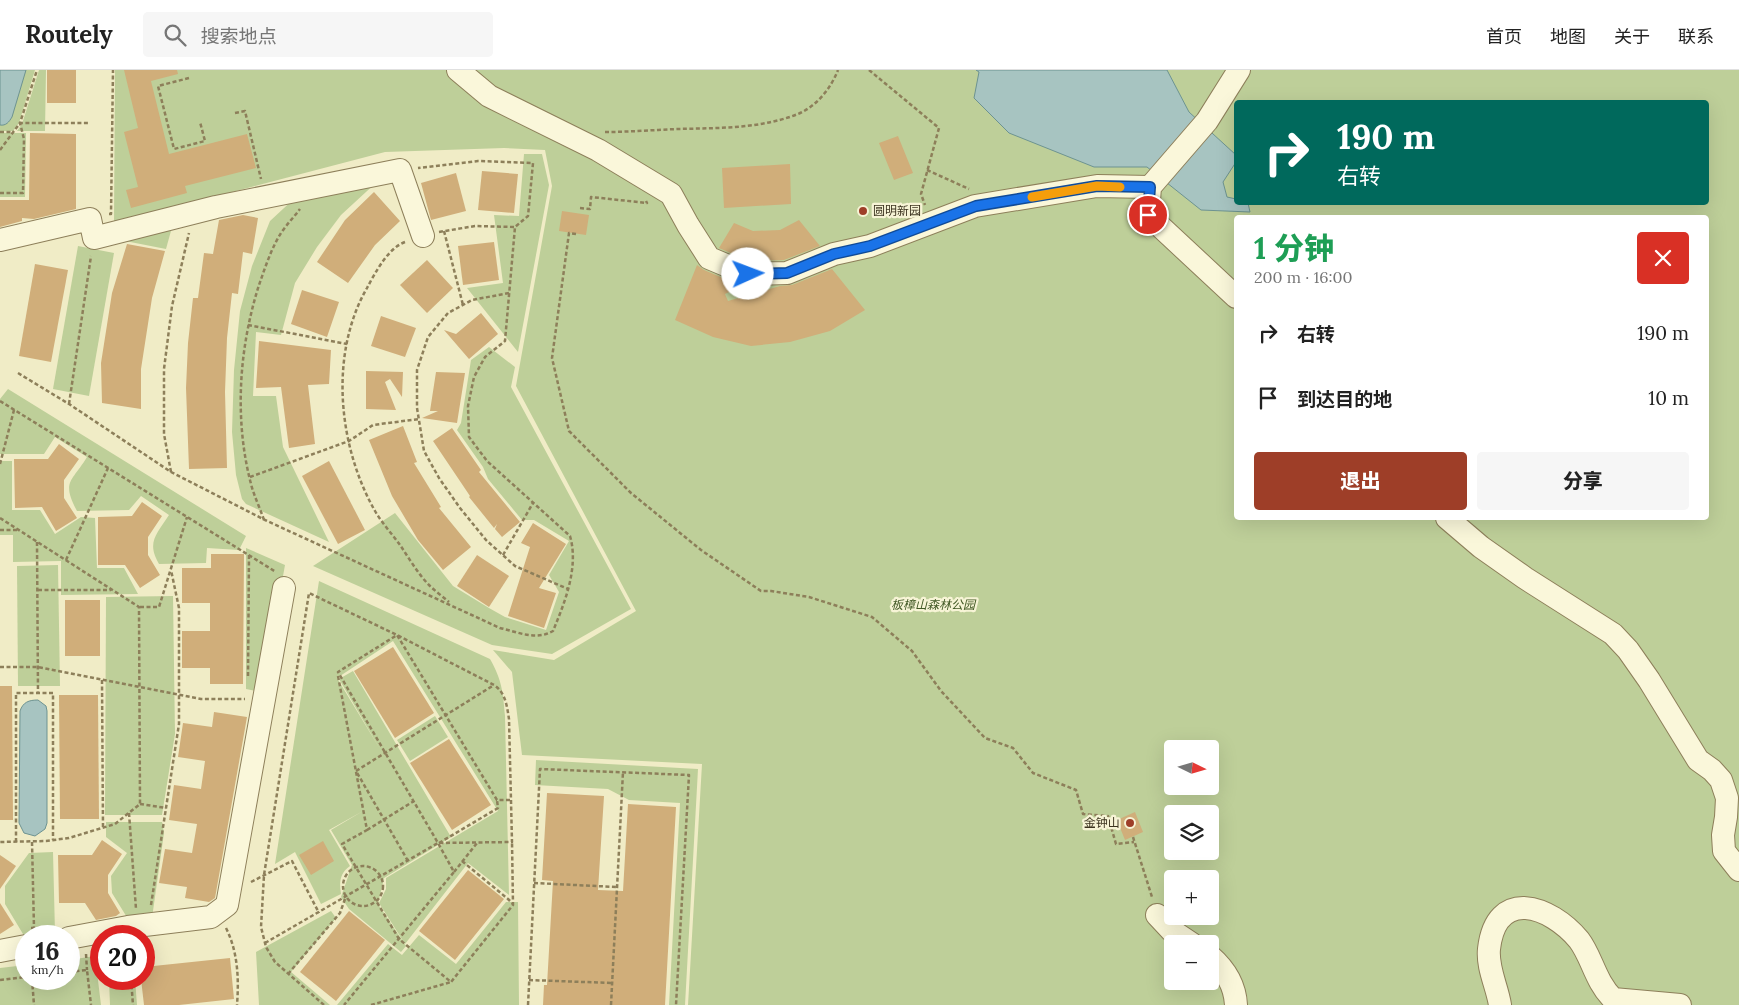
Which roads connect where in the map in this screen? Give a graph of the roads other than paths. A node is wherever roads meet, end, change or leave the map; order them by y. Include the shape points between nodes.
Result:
1 (458, 70) edge
2 (1239, 70) edge
3 (1150, 187) junction
4 (434, 234) road end
5 (0, 240) edge
6 (1234, 295) edge
7 (1449, 520) edge
8 (284, 588) road end
9 (1739, 870) edge
10 (1157, 915) road end
11 (80, 931) edge
12 (1178, 935) edge
13 (15, 942) edge
14 (0, 951) edge
15 (1219, 964) edge
16 (1236, 1005) edge
17 (1500, 1005) edge
18 (1680, 1005) edge

1 - 3 street via 489,96 598,150 671,194 709,258 748,274 787,273 976,206 1097,186
2 - 3 street via 1207,121
3 - 6 street via 1148,215
4 - 5 street via 400,170 194,212
7 - 9 street via 1525,578 1613,634 1628,650 1698,760 1721,780 1726,798 1724,851
8 - 11 street via 227,905 211,917
10 - 12 street
13 - 14 street
15 - 16 street via 1229,978 1236,995
17 - 18 street via 1490,968 1492,936 1499,920 1511,909 1528,907 1546,913 1580,942 1605,992 1612,999

